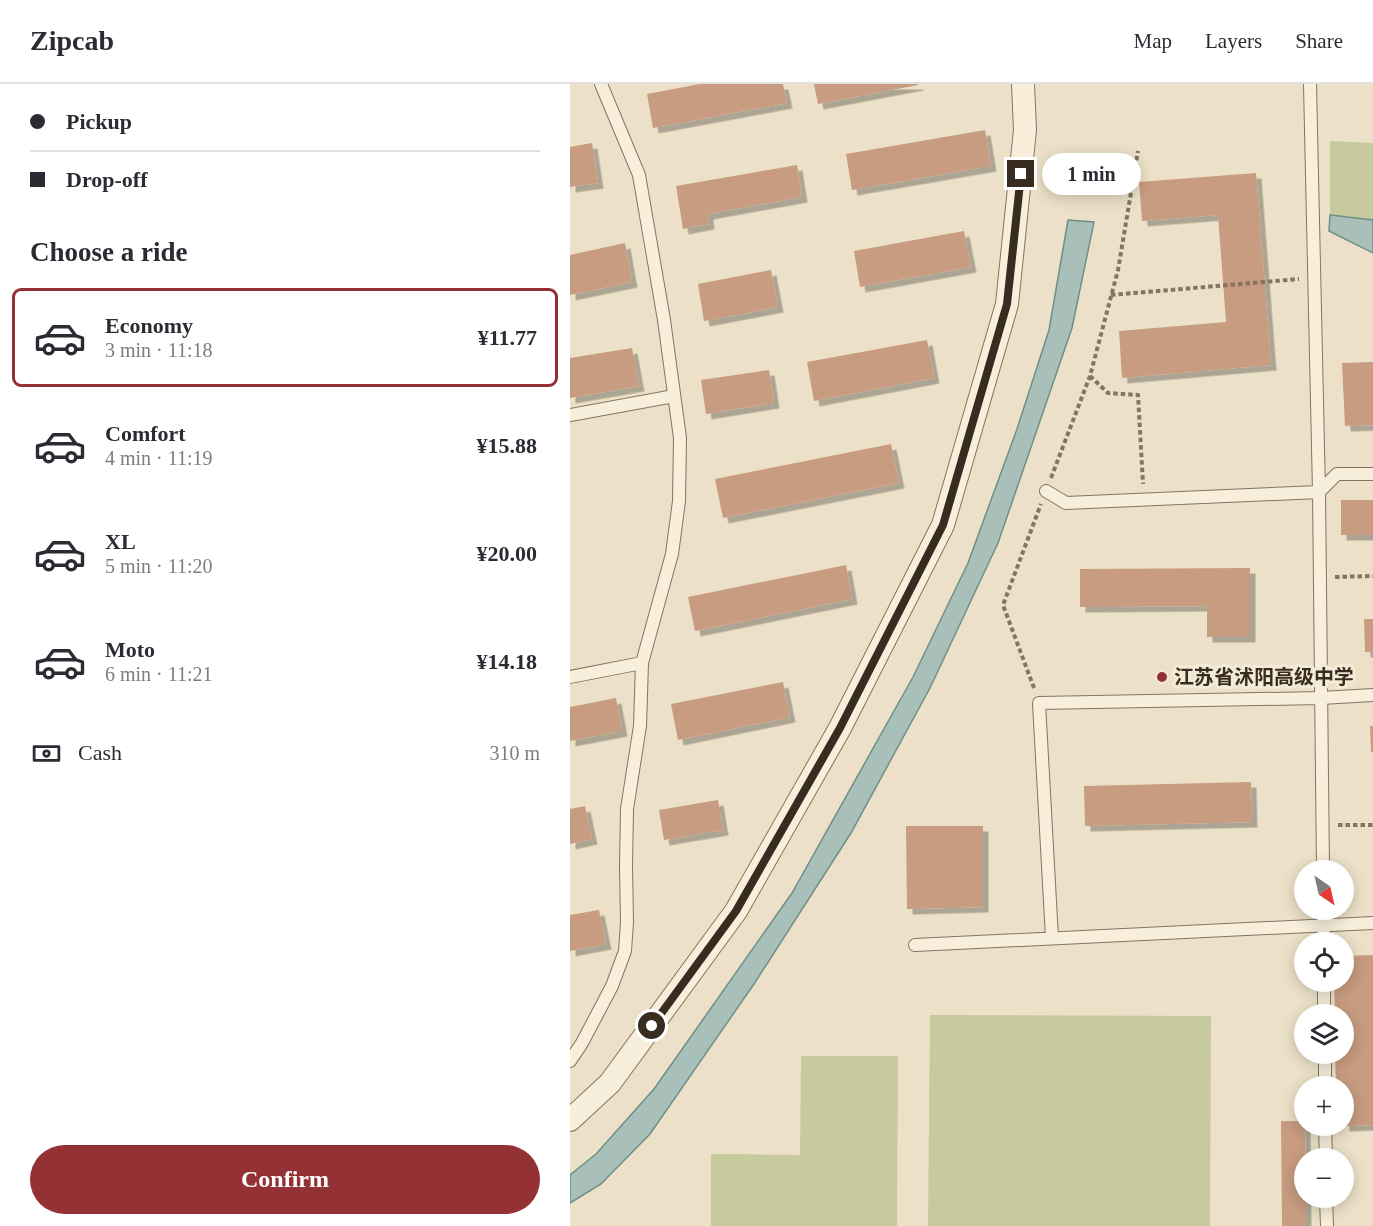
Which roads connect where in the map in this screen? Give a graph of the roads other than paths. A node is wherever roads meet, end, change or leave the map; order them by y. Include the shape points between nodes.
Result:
1 (601, 84) edge
2 (1023, 84) edge
3 (1310, 84) edge
4 (674, 396) junction
5 (570, 415) edge
6 (1373, 474) edge
7 (1046, 491) road end
8 (1319, 492) junction
9 (642, 663) junction
10 (570, 677) edge
11 (1373, 695) edge
12 (1321, 698) junction
13 (1323, 860) edge
14 (1323, 920) edge
15 (1373, 923) edge
16 (1323, 925) junction
17 (1323, 932) edge
18 (1052, 938) junction
19 (915, 945) dead end
20 (570, 1061) edge
21 (570, 1120) edge
22 (1326, 1208) edge
23 (1327, 1226) edge

1 - 4 lane via 639,174
2 - 21 street via 1025,130 1007,304 943,525 840,728 736,911 610,1083
3 - 8 lane
4 - 5 lane
4 - 9 lane via 680,438 679,501 672,555
6 - 8 lane via 1337,474
7 - 8 lane via 1066,503
8 - 12 lane
9 - 10 lane
9 - 20 lane via 640,726 627,809 625,951 612,986
11 - 12 lane
12 - 13 lane
12 - 18 lane via 1039,703
14 - 16 lane
15 - 16 lane
16 - 17 lane
16 - 18 lane
18 - 19 lane
22 - 23 lane

